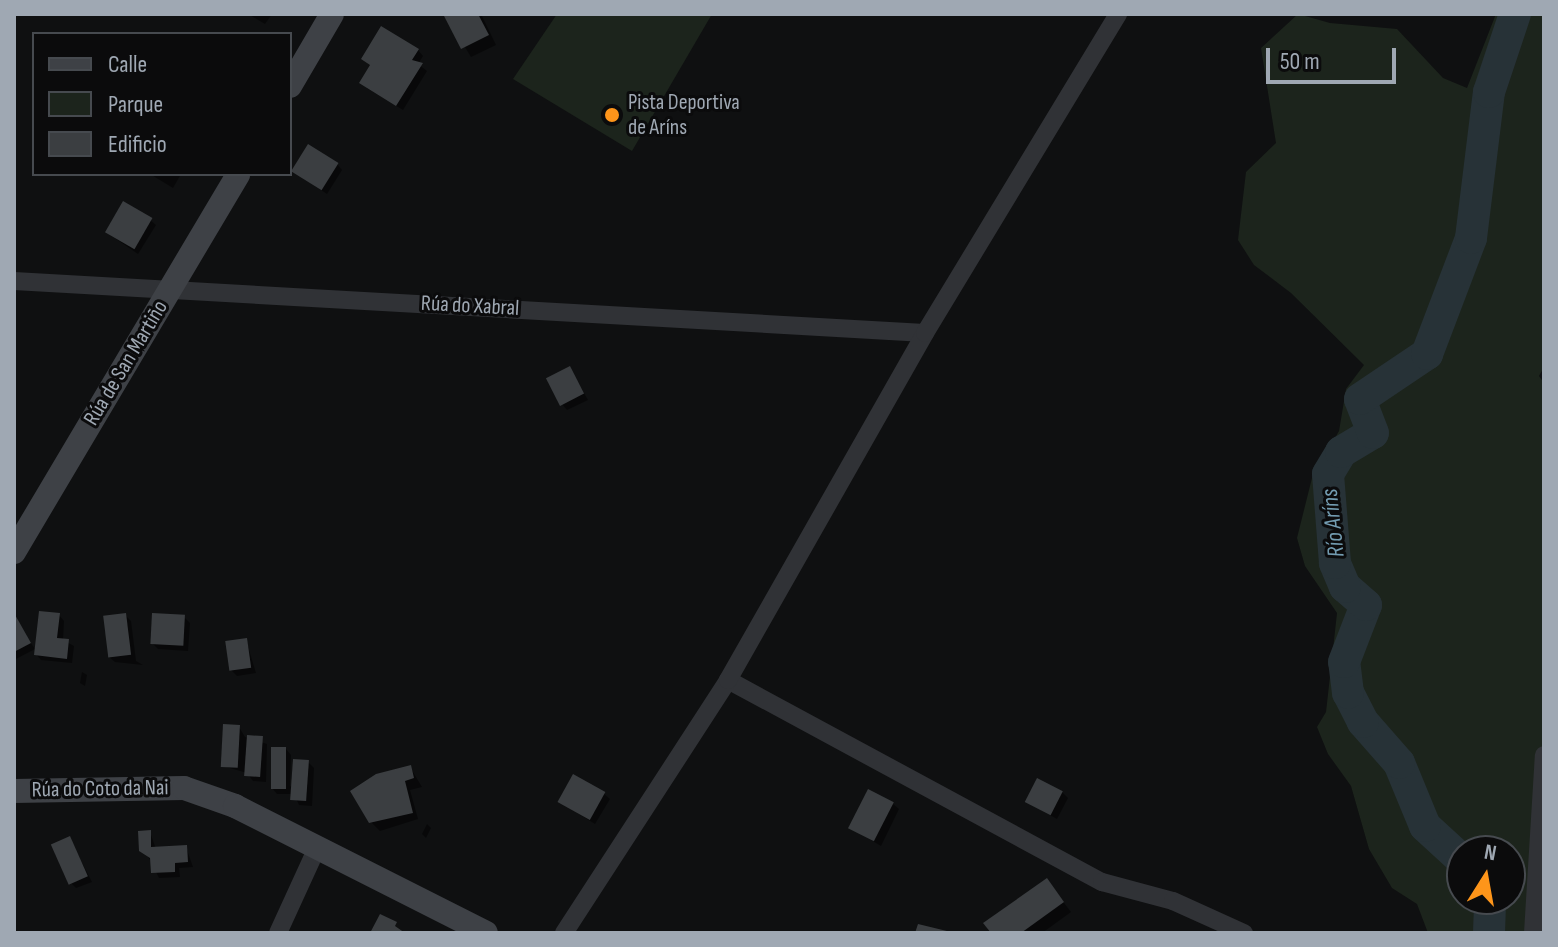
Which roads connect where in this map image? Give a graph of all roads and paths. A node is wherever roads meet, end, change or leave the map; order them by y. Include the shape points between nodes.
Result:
1 (332, 14) edge
2 (1118, 14) edge
3 (292, 83) edge
4 (237, 176) edge
5 (14, 281) edge
6 (170, 288) junction
7 (925, 333) junction
8 (14, 552) edge
9 (728, 680) junction
10 (1544, 755) edge
11 (14, 791) edge
12 (317, 848) junction
13 (278, 933) edge
14 (486, 933) edge
15 (564, 933) edge
16 (1244, 933) edge
17 (1533, 933) edge

1 - 3 street
2 - 7 street
4 - 6 street, Rúa de San Martiño
5 - 6 street, Rúa do Xabral
6 - 7 street, Rúa do Xabral
6 - 8 street, Rúa de San Martiño
7 - 9 street
9 - 15 street
9 - 16 street via 1102,882 1173,901
10 - 17 street
11 - 12 street, Rúa do Coto da Nai via 184,788 235,806
12 - 13 street
12 - 14 street, Rúa do Coto da Nai

